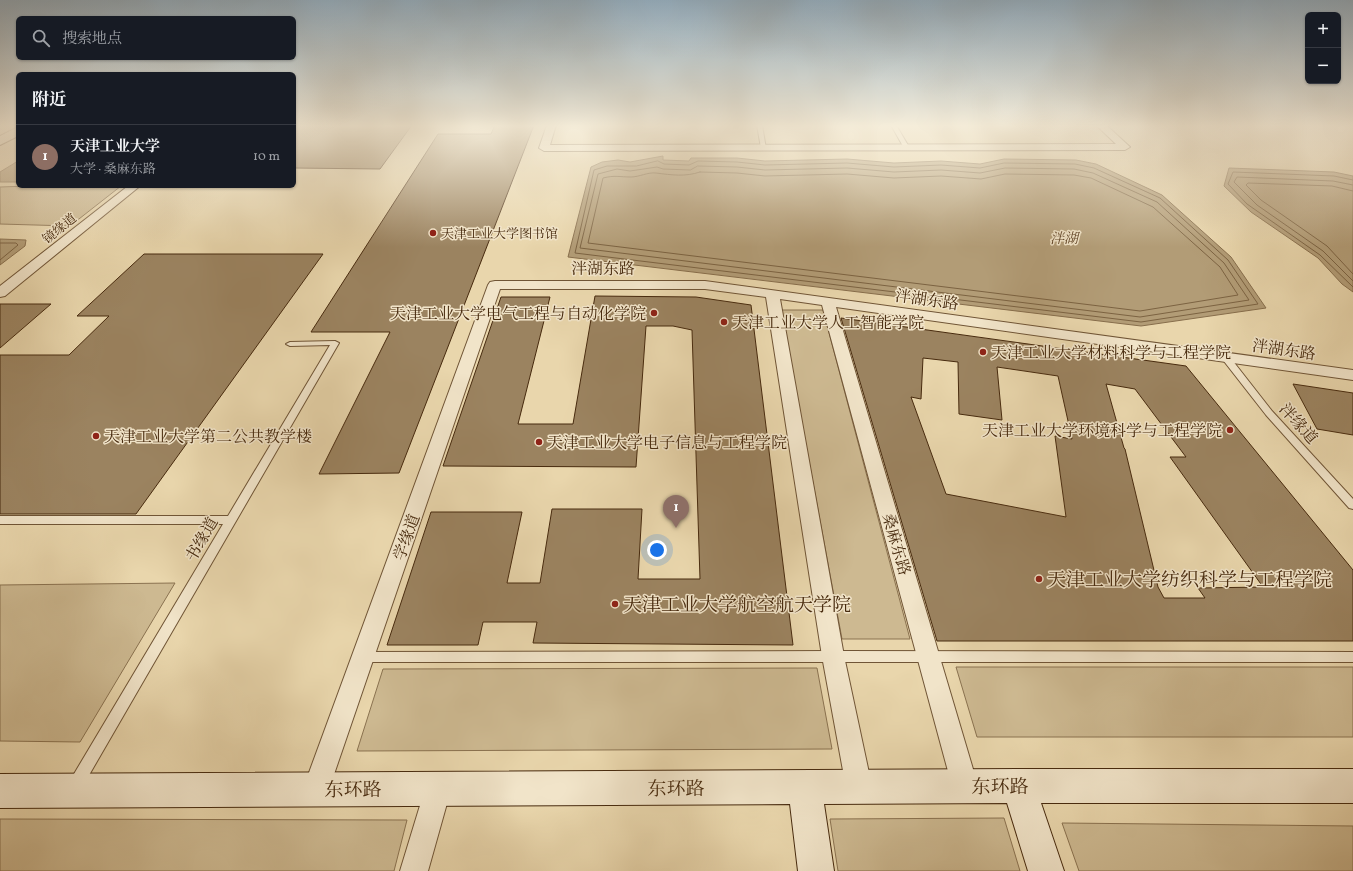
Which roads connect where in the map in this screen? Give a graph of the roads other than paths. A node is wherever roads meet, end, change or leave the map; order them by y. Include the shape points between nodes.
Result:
1 (132, 188) edge
2 (495, 285) joint
3 (0, 293) edge
4 (772, 295) junction
5 (828, 302) junction
6 (290, 344) dead end
7 (1226, 358) junction
8 (1353, 376) edge
9 (1353, 505) edge
10 (0, 520) edge
11 (231, 520) junction
12 (833, 656) junction
13 (929, 656) junction
14 (363, 657) junction
15 (1353, 657) edge
16 (965, 786) junction
17 (1019, 786) junction
18 (1353, 786) edge
19 (805, 787) junction
20 (859, 787) junction
21 (316, 789) junction
22 (438, 789) junction
23 (0, 791) edge
24 (72, 791) junction
25 (414, 871) edge
26 (816, 871) edge
27 (1046, 871) edge

1 - 3 street, 镜缘道
2 - 4 street, 泮湖东路 via 705,285
2 - 14 street, 学缘道
4 - 5 street, 泮湖东路
4 - 12 street
5 - 7 street, 泮湖东路
5 - 13 street, 桑麻东路
6 - 11 lane, 书缘道 via 335,343
7 - 8 street, 泮湖东路
7 - 9 lane, 泮缘道 via 1269,413
10 - 11 lane
11 - 24 lane, 书缘道
12 - 13 lane
12 - 14 lane
12 - 20 street
13 - 15 lane
13 - 16 street, 桑麻东路
14 - 21 street, 学缘道
16 - 17 street, 东环路
16 - 20 street, 东环路
17 - 18 street, 东环路
17 - 27 street
19 - 20 street, 东环路
19 - 22 street, 东环路
19 - 26 street
21 - 22 street, 东环路
21 - 24 street, 东环路
22 - 25 street
23 - 24 street, 东环路

